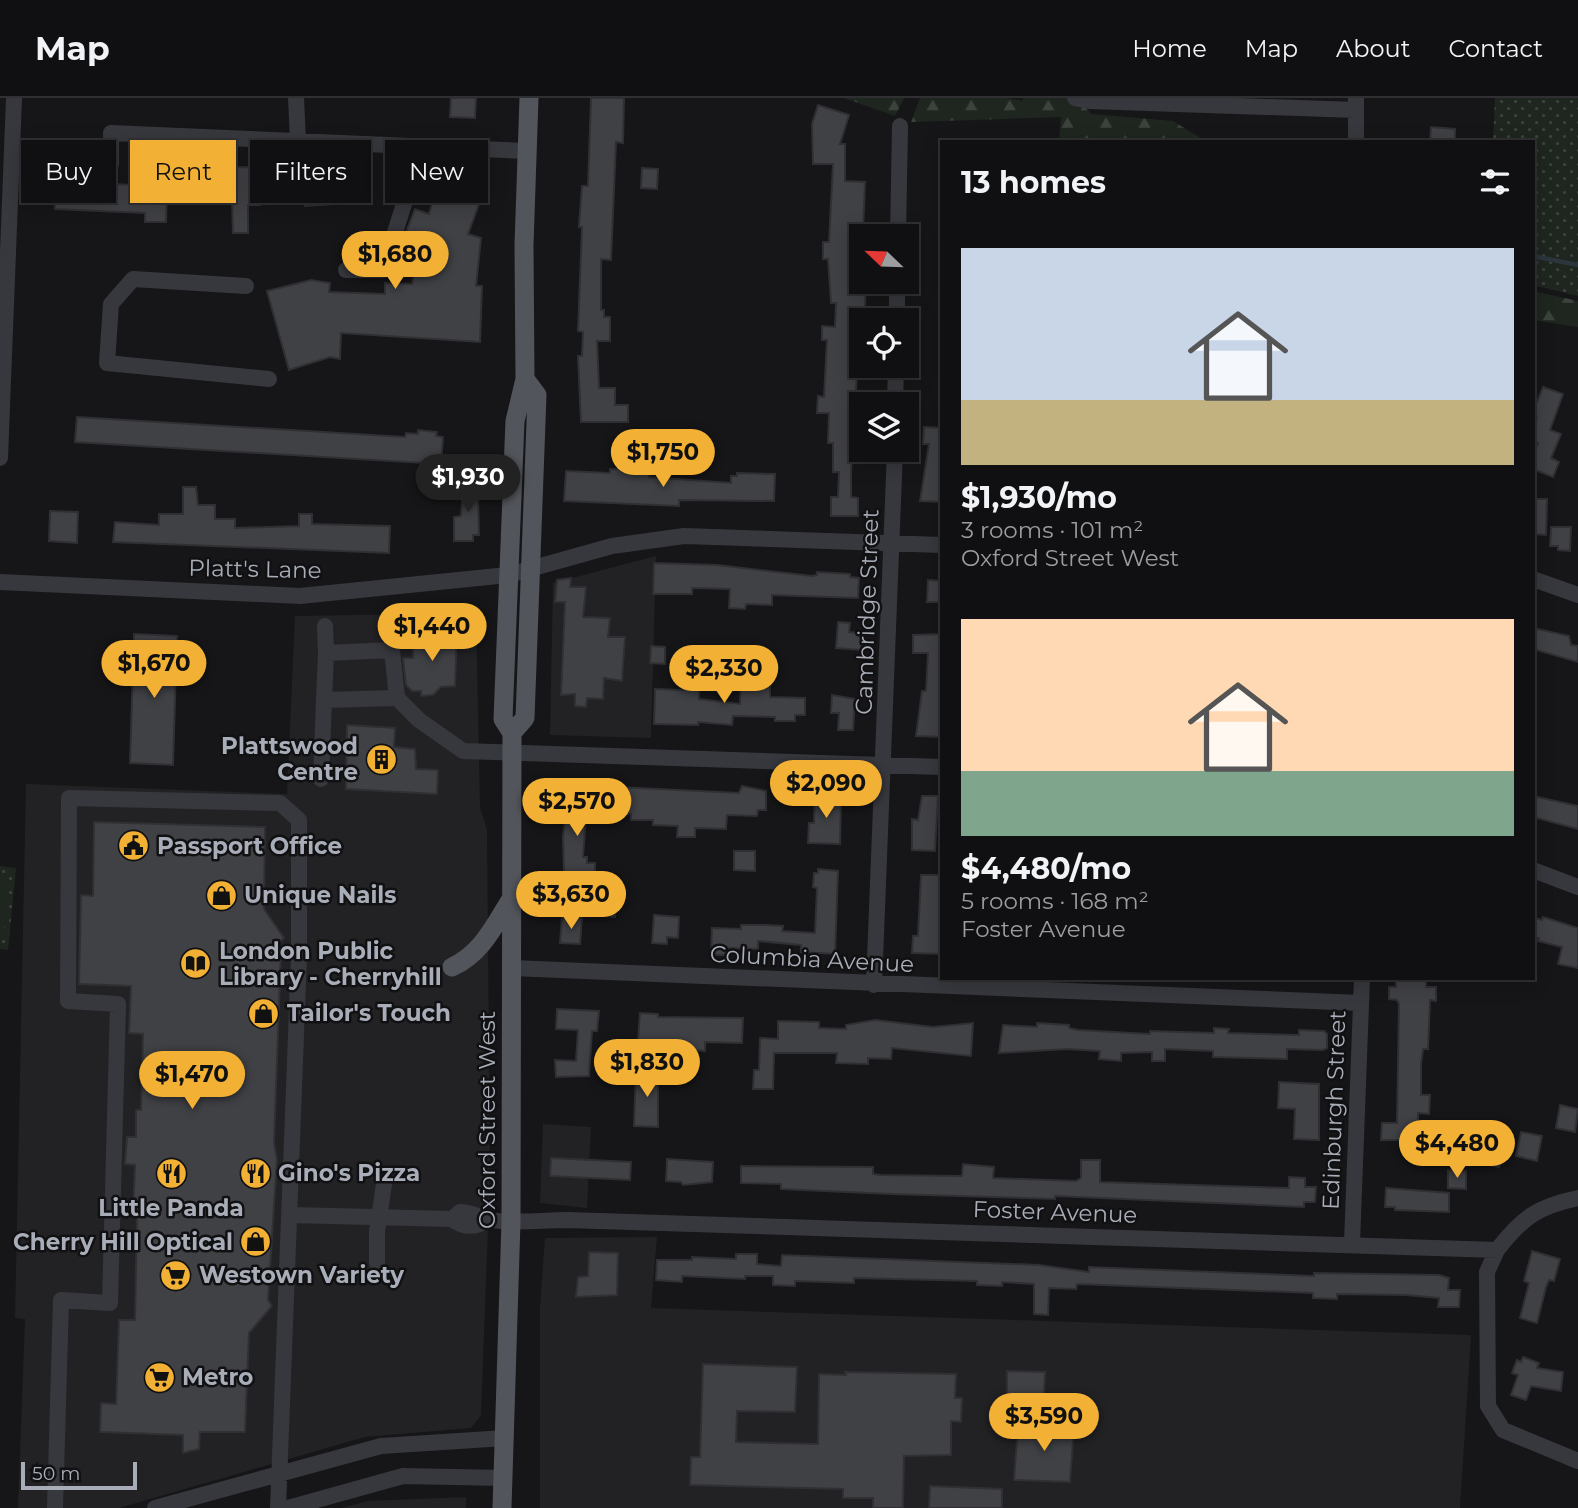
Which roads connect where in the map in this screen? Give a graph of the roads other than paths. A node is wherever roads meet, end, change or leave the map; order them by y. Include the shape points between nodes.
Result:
1 (13, 98) edge
2 (296, 98) edge
3 (529, 98) edge
4 (1074, 98) edge
5 (1356, 104) edge
6 (900, 126) dead end
7 (111, 140) edge
8 (275, 140) edge
9 (298, 140) edge
10 (1356, 140) edge
11 (488, 149) edge
12 (526, 151) junction
13 (404, 203) edge
14 (898, 224) edge
15 (346, 270) dead end
16 (2, 272) edge
17 (246, 286) dead end
18 (269, 379) dead end
19 (525, 379) junction
20 (0, 458) edge
21 (895, 462) edge
22 (893, 542) junction
23 (940, 545) edge
24 (530, 570) junction
25 (508, 575) junction
26 (1535, 580) edge
27 (0, 582) edge
28 (1578, 595) edge
29 (325, 626) dead end
30 (326, 653) junction
31 (397, 698) junction
32 (324, 699) junction
33 (512, 733) junction
34 (512, 754) junction
35 (885, 764) junction
36 (940, 766) edge
37 (321, 779) dead end
38 (1535, 871) edge
39 (1578, 887) edge
40 (512, 898) junction
41 (452, 967) dead end
42 (512, 968) junction
43 (1362, 980) edge
44 (874, 985) junction
45 (1361, 1003) junction
46 (384, 1184) dead end
47 (1578, 1198) edge
48 (290, 1216) junction
49 (382, 1216) junction
50 (511, 1222) junction
51 (1352, 1243) junction
52 (1497, 1250) junction
53 (377, 1263) dead end
54 (505, 1437) junction
55 (1578, 1461) edge
56 (278, 1473) junction
57 (504, 1478) junction
58 (55, 1508) edge
59 (155, 1508) edge
60 (278, 1508) edge
61 (288, 1508) edge
62 (502, 1508) edge

1 - 16 street
2 - 9 street
3 - 12 main road, Oxford Street West
4 - 5 street via 1089,102
5 - 10 street
6 - 14 street
7 - 8 street via 111,133
11 - 12 street
12 - 19 main road, Oxford Street West
13 - 15 street via 383,270
16 - 20 street
17 - 18 street via 133,279 111,304 107,363
19 - 24 main road, Oxford Street West via 537,395
19 - 25 main road, Oxford Street West via 515,421
21 - 22 street, Cambridge Street
22 - 23 street, Platt's Lane
22 - 24 street, Platt's Lane via 684,536 612,546
22 - 35 street, Cambridge Street
24 - 25 street, Platt's Lane
24 - 33 main road, Oxford Street West via 525,718
25 - 27 street, Platt's Lane via 300,596
25 - 33 main road, Oxford Street West via 503,719
26 - 28 street
29 - 30 street
30 - 31 street via 392,650
30 - 32 street
31 - 32 street
31 - 34 street via 463,751
32 - 37 street
33 - 34 main road, Oxford Street West
34 - 35 street
34 - 40 main road, Oxford Street West
35 - 36 street
35 - 44 street, Cambridge Street
38 - 39 street
40 - 41 main road via 479,950
40 - 42 main road, Oxford Street West
42 - 44 street, Columbia Avenue
42 - 50 main road, Oxford Street West
43 - 45 street, Edinburgh Street
44 - 45 street, Columbia Avenue
45 - 51 street, Edinburgh Street
46 - 49 street
47 - 52 street via 1549,1204 1519,1222
48 - 49 street
48 - 56 street
48 - 58 street via 299,820 280,803 69,798 68,1001 118,1004 110,1303 61,1300
49 - 50 street, Foster Avenue via 452,1219 460,1212
49 - 53 street
50 - 51 street, Foster Avenue via 582,1220
50 - 54 main road, Oxford Street West
51 - 52 street, Foster Avenue
52 - 55 street via 1487,1272 1488,1406 1503,1430
54 - 56 street via 381,1446
54 - 57 main road, Oxford Street West
56 - 59 street
56 - 60 street
57 - 61 street via 403,1476
57 - 62 main road, Oxford Street West

